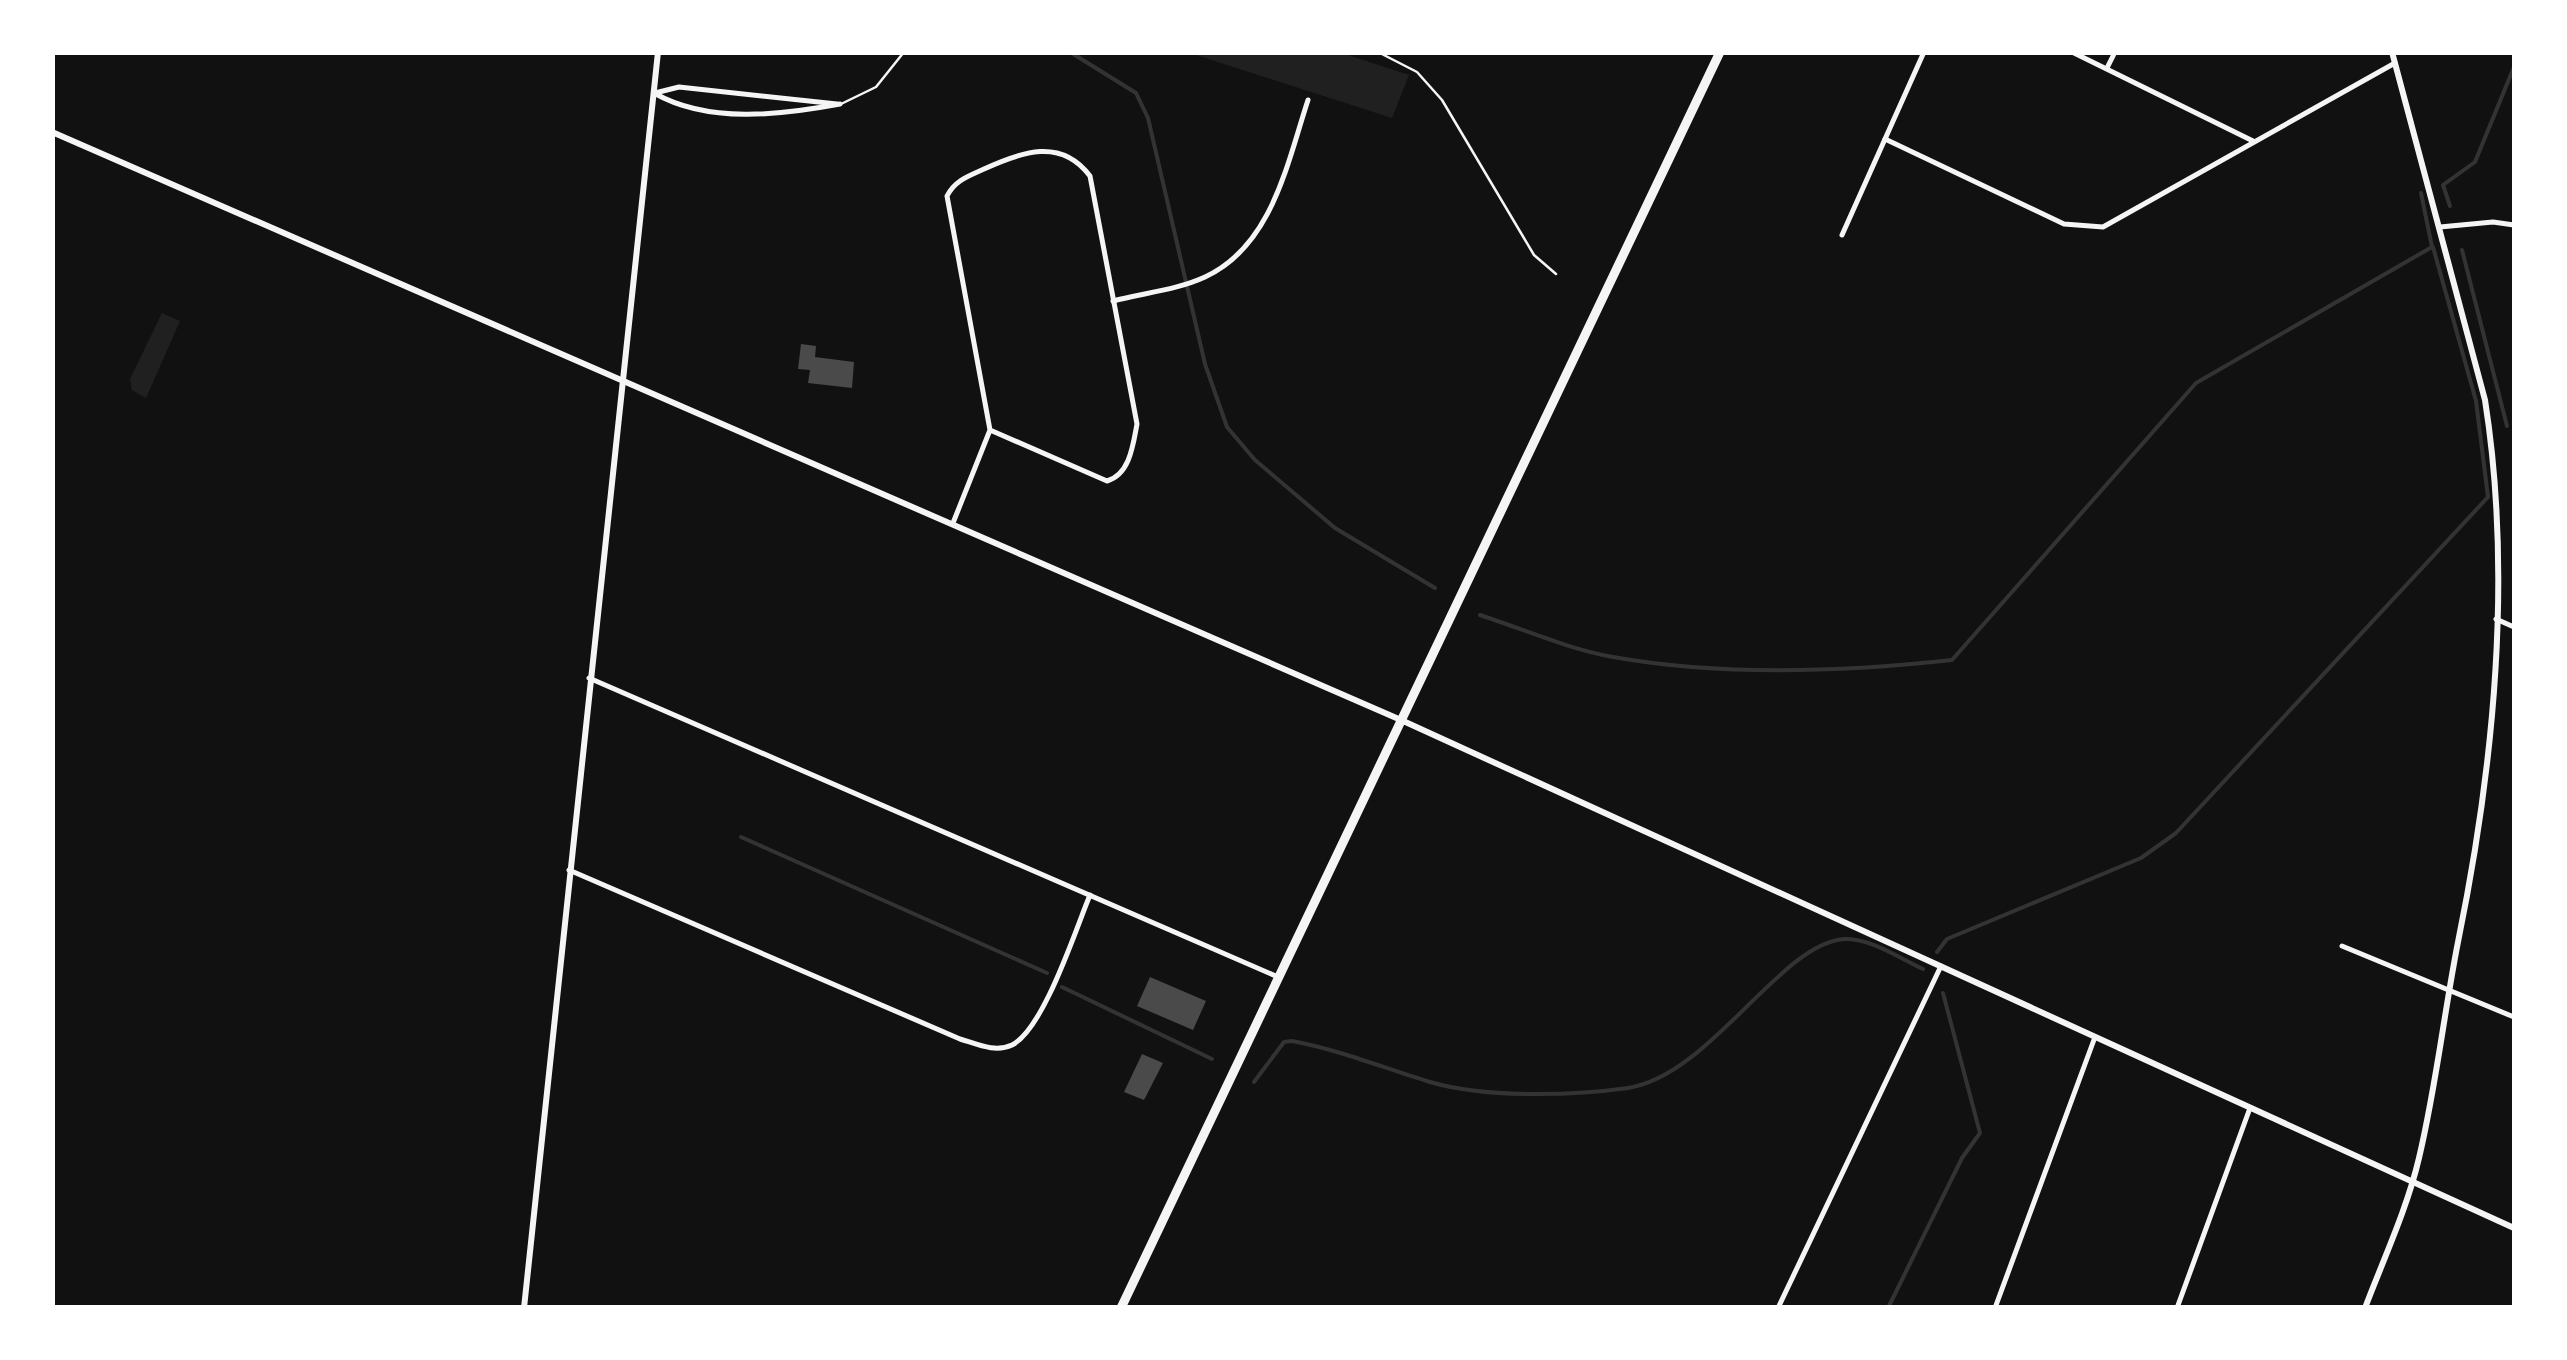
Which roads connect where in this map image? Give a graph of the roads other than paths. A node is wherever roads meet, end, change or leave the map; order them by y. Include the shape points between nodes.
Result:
1 (658, 52) edge
2 (904, 52) edge
3 (1378, 52) edge
4 (1720, 52) edge
5 (1924, 52) edge
6 (2072, 52) edge
7 (2115, 52) edge
8 (2392, 52) edge
9 (2395, 62) junction
10 (2107, 68) junction
11 (654, 93) junction
12 (1308, 100) dead end
13 (840, 104) junction
14 (52, 132) edge
15 (1885, 139) junction
16 (2253, 141) junction
17 (2514, 226) edge
18 (2440, 227) junction
19 (1842, 235) dead end
20 (1556, 274) dead end
21 (1114, 300) junction
22 (621, 382) junction
23 (990, 430) junction
24 (953, 523) junction
25 (2496, 619) junction
26 (2514, 627) edge
27 (589, 678) junction
28 (1401, 720) junction
29 (569, 870) junction
30 (1090, 894) junction
31 (2342, 946) dead end
32 (1942, 966) junction
33 (1278, 977) junction
34 (2450, 988) junction
35 (2514, 1017) edge
36 (2095, 1036) junction
37 (2250, 1108) junction
38 (2412, 1181) junction
39 (2514, 1228) edge
40 (524, 1308) edge
41 (1121, 1308) edge
42 (1778, 1308) edge
43 (1995, 1308) edge
44 (2177, 1308) edge
45 (2366, 1308) edge

1 - 11 street
2 - 13 lane via 876,87
3 - 20 lane via 1426,80 1534,255
4 - 28 highway
5 - 15 street
6 - 10 street
7 - 10 street
8 - 9 street
9 - 16 street
9 - 18 street
10 - 16 street
11 - 13 street via 678,87
11 - 13 street via 676,105 739,114
11 - 22 street
12 - 21 street via 1256,233 1229,264 1195,281
14 - 22 street
15 - 16 street via 2064,224 2090,228 2138,210
15 - 19 street
17 - 18 street
18 - 25 street via 2493,452
21 - 23 street via 1137,424 1117,478 1107,481
21 - 23 street via 1090,176 1072,158 1026,150 950,190 946,207
22 - 24 street
22 - 27 street
23 - 24 street
24 - 28 street
25 - 26 street
25 - 34 street via 2484,798
27 - 29 street
27 - 30 street
28 - 32 street
28 - 33 highway
29 - 30 street via 960,1038 998,1048 1011,1046 1031,1027
29 - 40 street
30 - 33 street
31 - 34 street
32 - 36 street
32 - 42 street
33 - 41 highway
34 - 35 street
34 - 38 street
36 - 37 street
36 - 43 street
37 - 38 street
37 - 44 street
38 - 39 street
38 - 45 street

